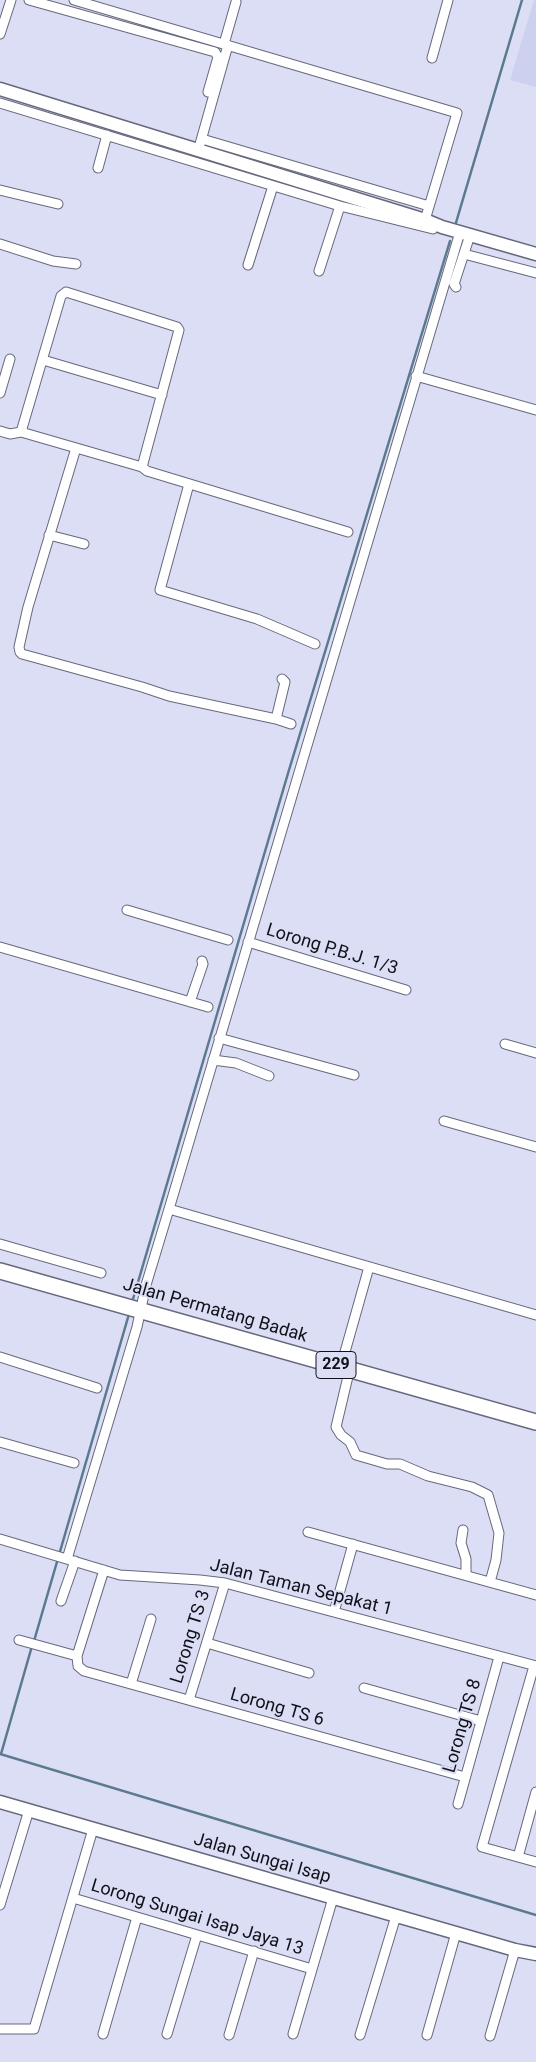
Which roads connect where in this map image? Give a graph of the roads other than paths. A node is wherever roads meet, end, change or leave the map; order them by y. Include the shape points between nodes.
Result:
1 (11, 0) edge
2 (28, 0) edge
3 (74, 0) edge
4 (448, 0) edge
5 (236, 2) dead end
6 (0, 34) edge
7 (226, 45) junction
8 (432, 58) dead end
9 (0, 89) edge
10 (208, 92) dead end
11 (0, 103) edge
12 (106, 135) junction
13 (200, 145) junction
14 (98, 168) dead end
15 (273, 186) junction
16 (0, 190) edge
17 (58, 204) dead end
18 (340, 206) junction
19 (429, 206) junction
20 (429, 225) junction
21 (465, 234) junction
22 (0, 244) edge
23 (464, 254) junction
24 (536, 254) edge
25 (76, 264) dead end
26 (248, 265) dead end
27 (319, 271) dead end
28 (536, 273) edge
29 (456, 287) dead end
30 (10, 359) dead end
31 (43, 360) junction
32 (416, 376) junction
33 (0, 390) edge
34 (162, 395) junction
35 (536, 410) edge
36 (0, 431) edge
37 (21, 432) junction
38 (76, 448) junction
39 (142, 467) junction
40 (189, 484) junction
41 (348, 532) dead end
42 (49, 535) junction
43 (84, 544) dead end
44 (315, 644) dead end
45 (282, 679) dead end
46 (276, 719) junction
47 (291, 724) dead end
48 (127, 910) dead end
49 (228, 940) dead end
50 (248, 942) junction
51 (0, 947) edge
52 (202, 962) dead end
53 (406, 990) dead end
54 (190, 1002) junction
55 (208, 1007) dead end
56 (220, 1038) junction
57 (504, 1044) dead end
58 (536, 1053) edge
59 (213, 1060) junction
60 (354, 1075) dead end
61 (269, 1076) dead end
62 (444, 1121) dead end
63 (536, 1148) edge
64 (169, 1209) junction
65 (0, 1244) edge
66 (369, 1266) junction
67 (0, 1271) edge
68 (101, 1273) dead end
69 (141, 1310) junction
70 (536, 1315) edge
71 (0, 1357) edge
72 (346, 1367) junction
73 (97, 1388) dead end
74 (536, 1422) edge
75 (0, 1442) edge
76 (74, 1463) dead end
77 (463, 1530) dead end
78 (308, 1532) dead end
79 (0, 1539) edge
80 (353, 1544) junction
81 (69, 1559) junction
82 (104, 1570) junction
83 (466, 1575) junction
84 (490, 1582) junction
85 (225, 1583) junction
86 (536, 1595) edge
87 (61, 1601) dead end
88 (334, 1612) junction
89 (151, 1619) dead end
90 (22, 1641) dead end
91 (207, 1643) junction
92 (77, 1656) junction
93 (499, 1656) junction
94 (535, 1666) edge
95 (309, 1673) dead end
96 (131, 1684) junction
97 (364, 1688) dead end
98 (189, 1700) junction
99 (481, 1721) junction
100 (465, 1777) junction
101 (536, 1792) edge
102 (0, 1802) edge
103 (458, 1804) dead end
104 (29, 1810) junction
105 (532, 1823) edge
106 (94, 1828) junction
107 (518, 1857) junction
108 (536, 1862) edge
109 (4, 1878) edge
110 (73, 1898) junction
111 (333, 1898) junction
112 (0, 1905) edge
113 (396, 1916) junction
114 (137, 1917) junction
115 (456, 1933) junction
116 (197, 1935) junction
117 (515, 1950) junction
118 (254, 1951) junction
119 (536, 1954) edge
120 (312, 1969) junction
121 (0, 2029) edge
122 (103, 2034) dead end
123 (167, 2034) dead end
124 (293, 2034) dead end
125 (229, 2035) dead end
126 (360, 2035) dead end
127 (428, 2035) dead end
128 (490, 2036) dead end

1 - 6 street
2 - 10 street via 215,52 218,57
3 - 7 street
4 - 8 street
5 - 7 street
7 - 13 street
7 - 19 street via 457,113
9 - 13 street
11 - 12 street
12 - 14 street
12 - 15 street
13 - 19 street
13 - 20 street
15 - 18 street
15 - 26 street
16 - 17 street
18 - 20 street
18 - 27 street
19 - 20 street
20 - 21 street
21 - 23 street
21 - 24 street
21 - 32 street
22 - 25 street via 53,261
23 - 28 street
23 - 29 street via 454,284
30 - 33 street
31 - 34 street
31 - 34 street via 61,296 66,292 177,327 179,333
31 - 37 street
32 - 35 street
32 - 50 street
34 - 39 street
36 - 37 street via 10,434
37 - 38 street
38 - 39 street
38 - 42 street
39 - 40 street
40 - 41 street
40 - 44 street via 160,590 257,619
42 - 43 street
42 - 46 street via 28,607 19,647 22,654 169,696
45 - 46 street via 285,682
46 - 47 street
48 - 49 street
50 - 53 street, Lorong P.B.J. 1/3
50 - 56 street
51 - 54 street
52 - 54 street
54 - 55 street
56 - 59 street
56 - 60 street
57 - 58 street
59 - 61 street via 236,1063
59 - 64 street
62 - 63 street
64 - 66 street
64 - 69 street
65 - 68 street
66 - 70 street
66 - 72 street
67 - 69 main road, Jalan Permatang Badak / 229
69 - 72 main road, Jalan Permatang Badak / 229
69 - 81 street
71 - 73 street
72 - 74 main road, Jalan Permatang Badak / 229
72 - 84 street via 336,1427 350,1442 356,1455 387,1464 400,1464 428,1476 486,1492 499,1533
75 - 76 street
77 - 83 street via 461,1543
78 - 80 street
79 - 81 street, Jalan Taman Sepakat 1
80 - 83 street
80 - 88 street
81 - 82 street, Jalan Taman Sepakat 1
81 - 87 street
82 - 85 street, Jalan Taman Sepakat 1 via 136,1577
82 - 92 street
83 - 84 street
84 - 86 street
85 - 88 street, Jalan Taman Sepakat 1
85 - 91 street, Lorong TS 3
88 - 93 street, Jalan Taman Sepakat 1
89 - 96 street
90 - 92 street
91 - 95 street
91 - 98 street, Lorong TS 3
92 - 96 street, Lorong TS 6 via 80,1669
93 - 94 street
93 - 99 street, Lorong TS 8
94 - 107 street via 482,1847
96 - 98 street, Lorong TS 6
97 - 99 street
98 - 100 street, Lorong TS 6
99 - 100 street, Lorong TS 8
100 - 103 street, Lorong TS 8
101 - 105 street
102 - 104 street, Jalan Sungai Isap
104 - 106 street, Jalan Sungai Isap
104 - 109 street
105 - 107 street
106 - 110 street
106 - 111 street, Jalan Sungai Isap
107 - 108 street
109 - 112 street
110 - 114 street, Lorong Sungai Isap Jaya 13
110 - 121 street via 34,2030
111 - 113 street, Jalan Sungai Isap
111 - 120 street
113 - 115 street, Jalan Sungai Isap
113 - 126 street
114 - 116 street, Lorong Sungai Isap Jaya 13
114 - 122 street
115 - 117 street, Jalan Sungai Isap
115 - 127 street
116 - 118 street, Lorong Sungai Isap Jaya 13
116 - 123 street
117 - 119 street, Jalan Sungai Isap
117 - 128 street
118 - 120 street, Lorong Sungai Isap Jaya 13
118 - 125 street
120 - 124 street

